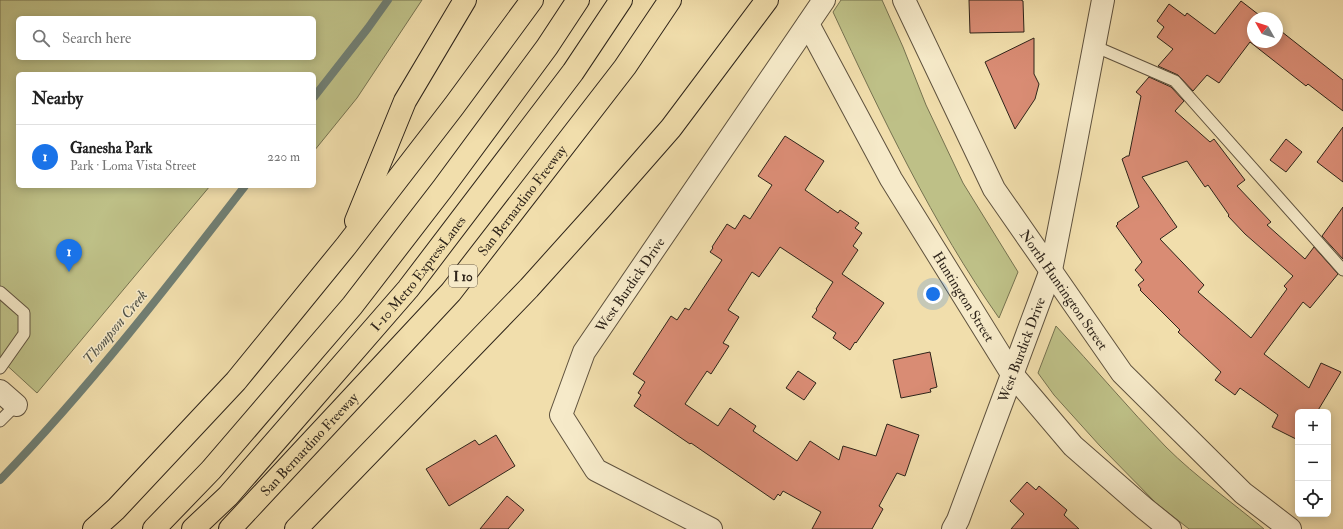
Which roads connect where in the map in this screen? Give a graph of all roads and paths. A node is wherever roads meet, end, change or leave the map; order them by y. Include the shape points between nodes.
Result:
1 (465, 0) edge
2 (532, 0) edge
3 (578, 0) edge
4 (621, 0) edge
5 (670, 0) edge
6 (767, 0) edge
7 (824, 0) edge
8 (904, 0) edge
9 (1103, 0) edge
10 (808, 24) junction
11 (1094, 46) junction
12 (346, 246) junction
13 (1051, 270) junction
14 (1343, 270) edge
15 (0, 292) edge
16 (0, 368) edge
17 (1012, 374) junction
18 (0, 390) edge
19 (16, 405) joint
20 (0, 421) edge
21 (94, 529) edge
22 (154, 529) edge
23 (194, 529) edge
24 (230, 529) edge
25 (296, 529) edge
26 (711, 529) edge
27 (953, 529) edge
28 (1170, 529) edge
29 (1290, 529) edge

1 - 12 highway via 405,101
2 - 12 highway
3 - 22 highway via 547,47 443,188 352,306 211,470
4 - 23 highway, I-10 Metro ExpressLanes via 573,72 408,289 228,496
5 - 24 highway, San Bernardino Freeway / I 10 via 625,67 451,292
6 - 25 highway via 671,128 530,288
7 - 10 street, West Burdick Drive
8 - 13 street, North Huntington Street via 994,189
9 - 11 street, West Burdick Drive
10 - 17 street, Huntington Street via 891,179
10 - 26 street, West Burdick Drive via 584,352 561,415 596,470
11 - 13 street, West Burdick Drive
11 - 14 lane via 1175,81
12 - 21 highway via 236,381 116,509
13 - 17 street, West Burdick Drive
13 - 29 street, North Huntington Street via 1122,373 1243,493
15 - 16 lane via 24,313 24,334
17 - 27 street, West Burdick Drive
17 - 28 street, Huntington Street via 1073,446
18 - 19 street
19 - 20 lane

